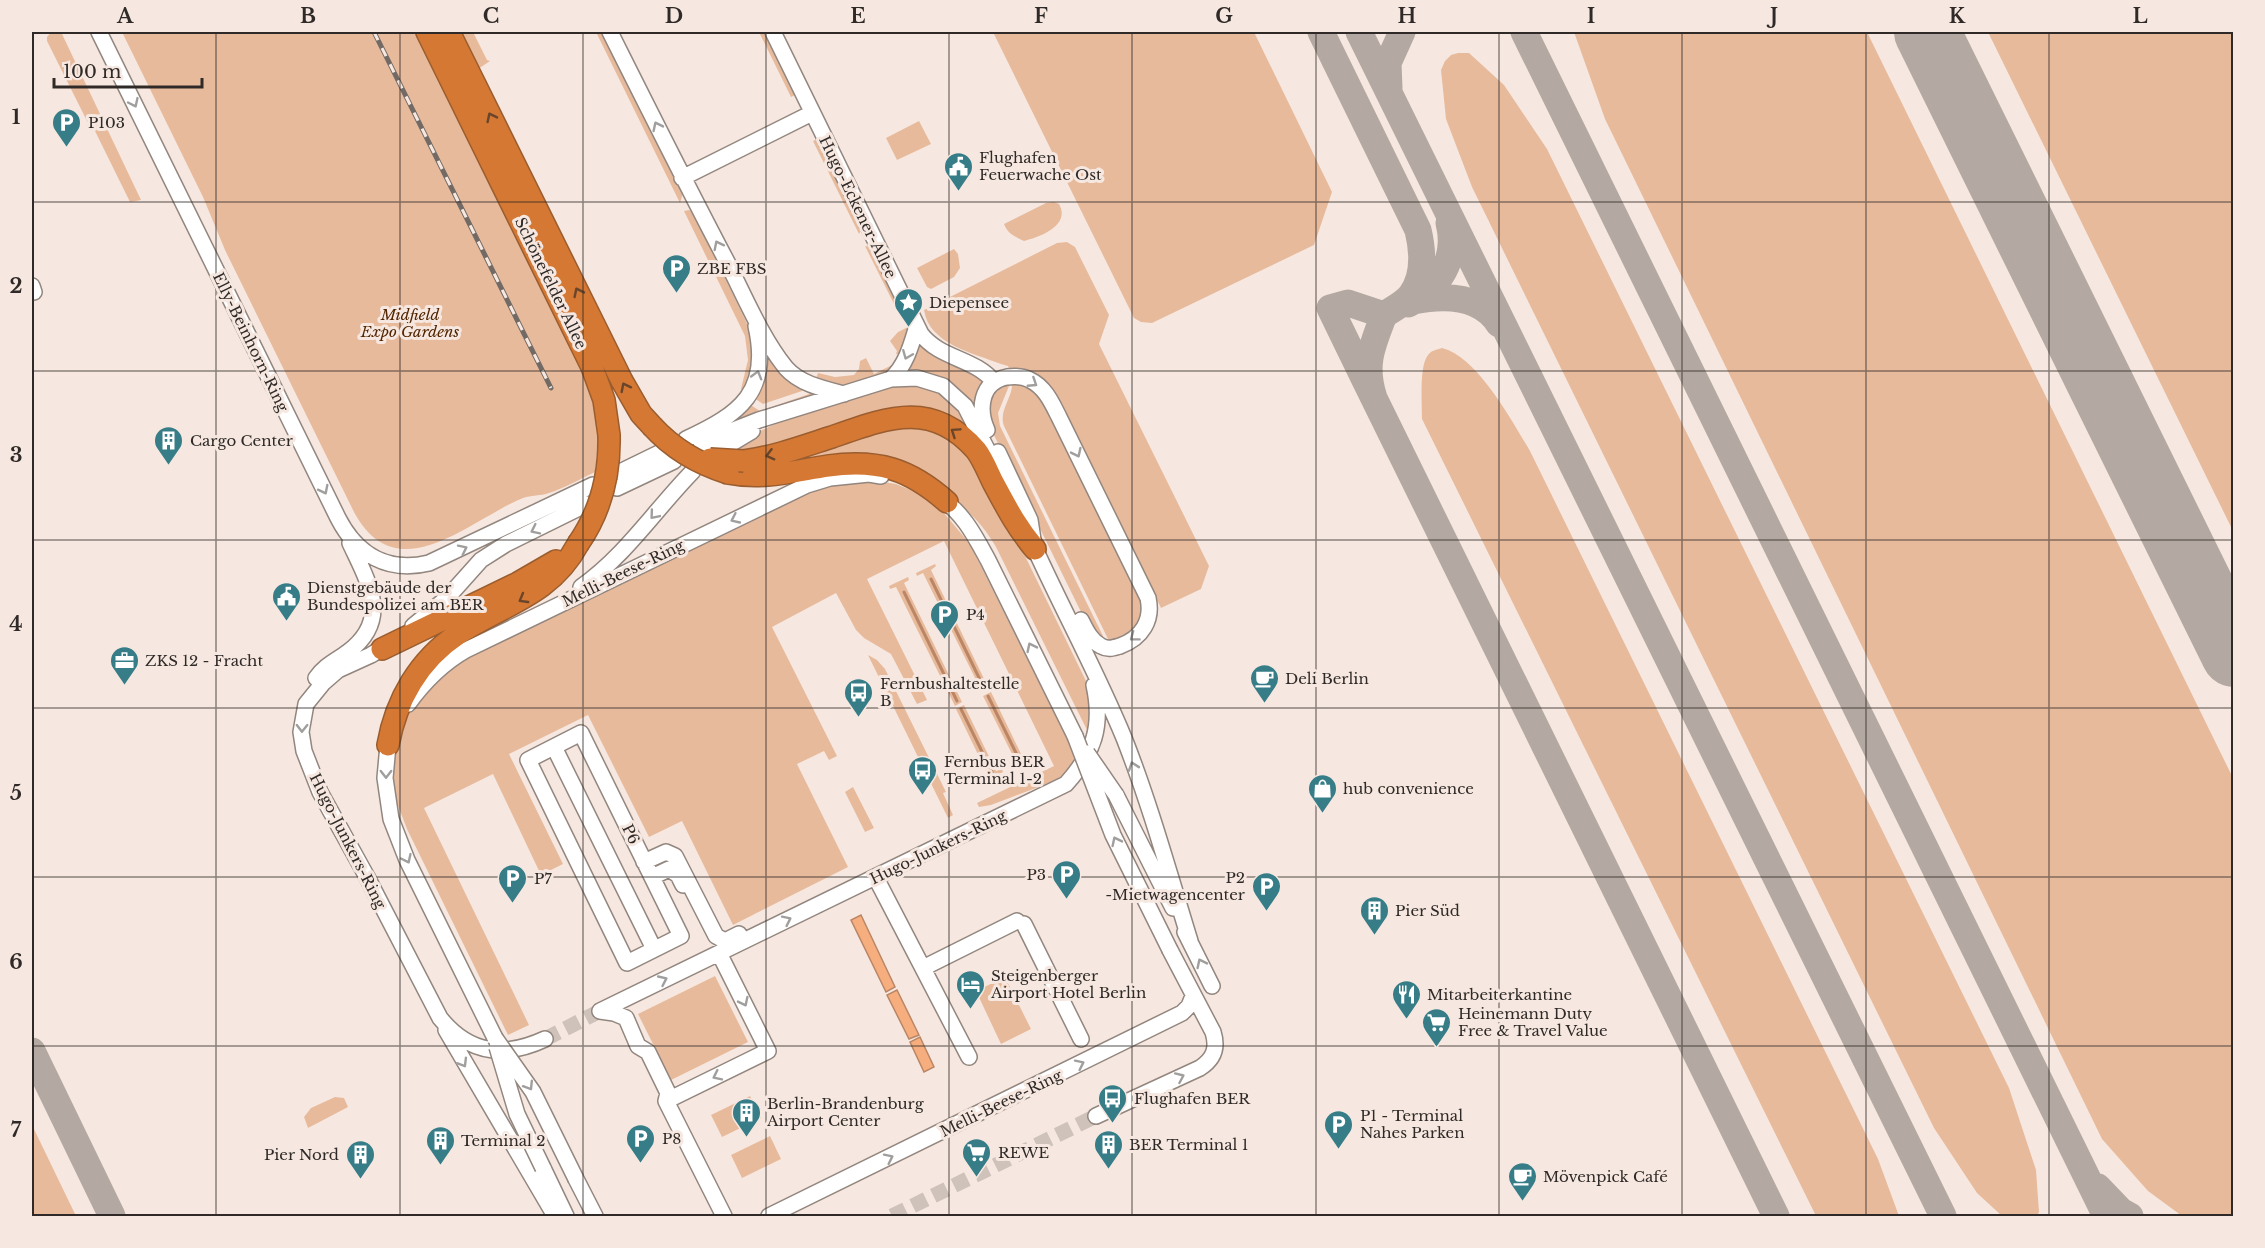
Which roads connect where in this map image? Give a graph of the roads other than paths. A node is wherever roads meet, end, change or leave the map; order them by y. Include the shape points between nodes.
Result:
1 (99, 32) edge
2 (427, 32) edge
3 (449, 32) edge
4 (610, 32) edge
5 (772, 32) edge
6 (812, 113) junction
7 (682, 178) junction
8 (753, 316) junction
9 (916, 326) junction
10 (891, 379) junction
11 (994, 382) junction
12 (843, 394) junction
13 (824, 401) junction
14 (661, 452) dead end
15 (717, 452) dead end
16 (688, 455) junction
17 (736, 467) junction
18 (620, 472) dead end
19 (593, 485) dead end
20 (617, 488) dead end
21 (947, 502) junction
22 (587, 504) dead end
23 (346, 535) junction
24 (578, 544) junction
25 (1035, 549) junction
26 (1045, 570) junction
27 (544, 612) junction
28 (382, 649) junction
29 (306, 704) junction
30 (1075, 736) junction
31 (388, 745) junction
32 (554, 747) junction
33 (644, 862) junction
34 (651, 877) junction
35 (876, 878) junction
36 (765, 931) junction
37 (1190, 941) junction
38 (654, 949) junction
39 (719, 953) junction
40 (923, 968) junction
41 (684, 970) junction
42 (1212, 986) dead end
43 (641, 990) junction
44 (1189, 990) junction
45 (440, 1018) junction
46 (626, 1018) junction
47 (495, 1038) junction
48 (1081, 1038) dead end
49 (546, 1039) tunnel mouth
50 (969, 1057) dead end
51 (666, 1101) junction
52 (1096, 1116) tunnel mouth
53 (555, 1216) edge
54 (566, 1216) edge
55 (595, 1216) edge
56 (724, 1216) edge
57 (769, 1216) edge

1 -> 23 street, Elly-Beinhorn-Ring
2 - 24 highway, Schönefelder Allee, bridge via 592,367 604,400 610,453 604,489
16 -> 3 highway, Schönefelder Allee, bridge via 641,414 622,381
7 -> 4 street
5 - 6 street, Hugo-Eckener-Allee
6 - 7 street
6 - 9 street, Hugo-Eckener-Allee
8 -> 7 street
8 - 12 street via 786,368 810,384
16 -> 8 street via 751,392 761,353
9 -> 10 street via 907,357
9 - 11 street, Hugo-Eckener-Allee via 932,346 981,369
10 - 12 street, Hugo-Junkers-Ring
10 - 25 street, Hugo-Junkers-Ring via 931,381 953,393 965,406
11 - 25 street via 981,403 982,419 1030,520
11 -> 26 street, Hugo-Junkers-Ring via 1024,377 1038,385 1051,401 1148,598 1150,613 1144,628 1123,645 1098,645 1060,580
12 - 13 street, Hugo-Junkers-Ring
13 - 15 street via 740,437
13 - 16 street, Hugo-Junkers-Ring via 731,431
14 - 18 street
16 - 17 highway, Schönefelder Allee, bridge via 713,468
16 - 20 street, Hugo-Junkers-Ring
16 -> 27 street via 629,546
17 - 21 highway, Schönefelder Allee via 765,476 872,464 912,476
25 -> 17 highway via 1017,527 978,453 954,430 926,418 880,420
23 -> 19 street, Elly-Beinhorn-Ring via 364,552 386,563 419,566 452,554
21 -> 27 street, Melli-Beese-Ring via 891,477 869,474 830,478 807,485
30 -> 21 street, Melli-Beese-Ring via 988,560 973,533
22 -> 28 street via 482,560 447,598
23 - 29 street, Hugo-Junkers-Ring via 369,584 374,611 370,627 360,641 319,674 309,688
24 - 28 highway via 518,583
24 -> 31 highway, Schönefelder Allee via 553,578 532,594 457,635 426,663 396,708
25 - 26 street, Hugo-Junkers-Ring
26 - 35 street, Hugo-Junkers-Ring via 1047,587 1093,678 1097,729 1082,764 1066,784
37 -> 26 street, Hugo-Junkers-Ring via 1124,739
27 - 31 street, Melli-Beese-Ring via 466,650 438,669 409,703
28 - 29 street via 338,670
29 -> 45 street, Hugo-Junkers-Ring via 301,732 304,751 320,792 368,876
30 - 37 street, Melli-Beese-Ring, bridge via 1116,795
44 -> 30 street, Melli-Beese-Ring, bridge via 1113,835
31 -> 47 street, Melli-Beese-Ring via 386,791 396,835
32 - 33 street, P6 via 581,733
32 - 38 street, P6
32 - 38 street, P6 via 528,760 627,963
33 - 34 street, P6
33 - 36 street via 666,852 675,856 720,939 725,941 746,931
34 - 38 street, P6 via 681,936
34 - 41 street via 665,869 675,872 707,932 708,949
36 -> 35 street, Hugo-Junkers-Ring
35 - 40 street
36 - 39 street, Hugo-Junkers-Ring
42 -> 37 street, Melli-Beese-Ring
39 - 41 street, Hugo-Junkers-Ring
39 -> 51 street via 768,1051
40 - 48 street via 1020,922
40 - 50 street
43 -> 41 street, Hugo-Junkers-Ring
43 - 46 street
43 - 46 street, Hugo-Junkers-Ring via 600,1011
52 -> 44 street, Melli-Beese-Ring via 1200,1068 1211,1059 1214,1036
57 -> 44 street, Melli-Beese-Ring via 1182,1013 1189,1006
45 - 49 street, Hugo-Junkers-Ring via 458,1037 486,1049 516,1049
45 -> 53 street
46 - 51 street via 638,1046 648,1052 668,1093
47 - 54 street, Melli-Beese-Ring, bridge via 517,1114
47 -> 55 street, Melli-Beese-Ring, bridge via 533,1092
51 - 56 street

